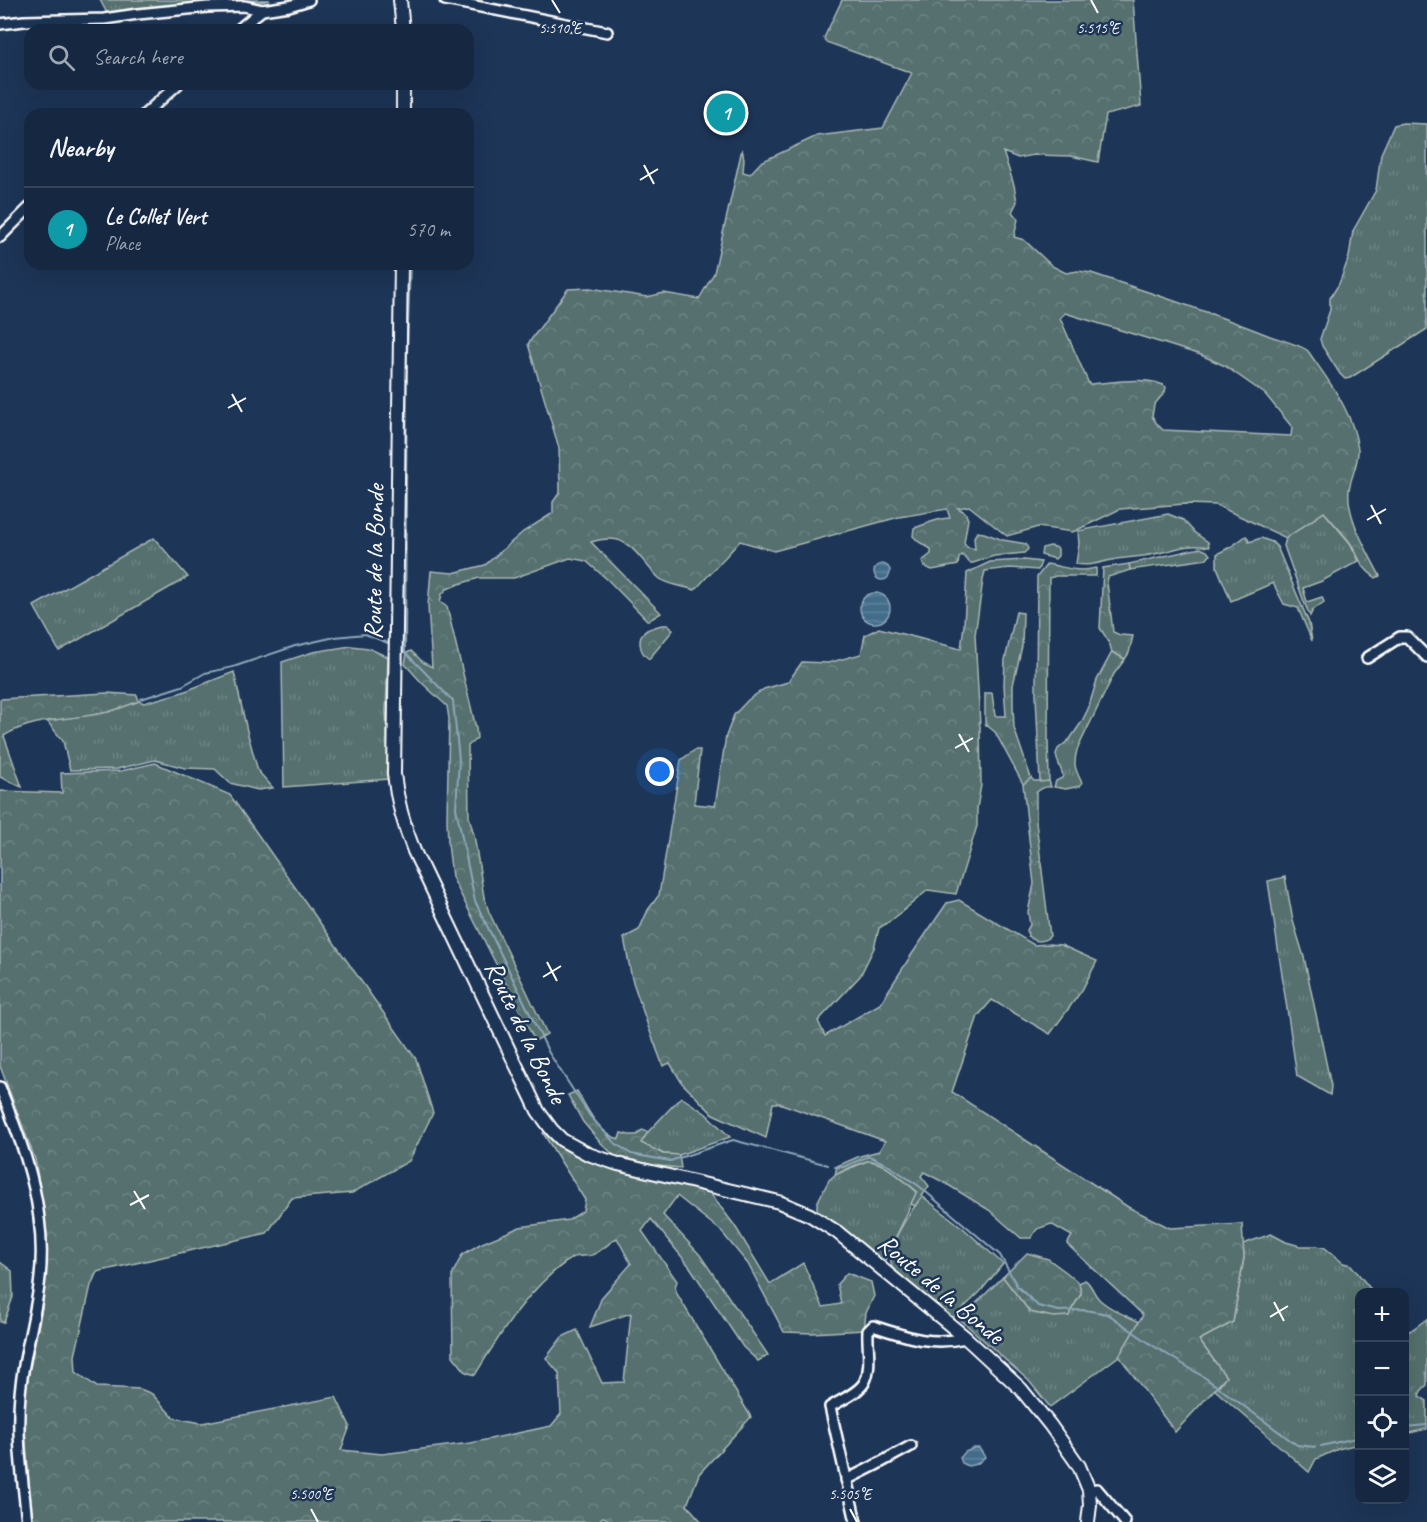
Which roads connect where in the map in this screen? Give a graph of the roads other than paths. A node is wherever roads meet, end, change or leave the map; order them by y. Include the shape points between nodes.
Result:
1 (309, 0) edge
2 (400, 0) edge
3 (446, 0) edge
4 (262, 10) junction
5 (0, 24) edge
6 (245, 24) edge
7 (402, 24) edge
8 (607, 32) dead end
9 (171, 90) edge
10 (404, 90) edge
11 (152, 108) edge
12 (403, 108) edge
13 (24, 213) edge
14 (0, 237) edge
15 (401, 270) edge
16 (1427, 657) edge
17 (1367, 658) dead end
18 (0, 1087) edge
19 (966, 1338) junction
20 (911, 1446) dead end
21 (846, 1480) junction
22 (1089, 1490) junction
23 (1103, 1497) junction
24 (1090, 1505) junction
25 (27, 1522) edge
26 (856, 1522) edge
27 (1088, 1522) edge
28 (1125, 1522) edge

1 - 4 street
2 - 7 main road
3 - 8 street
4 - 5 street via 208,7 105,19
4 - 6 street
9 - 11 street
10 - 12 main road
13 - 14 street
15 - 19 main road, Route de la Bonde via 396,795 414,851 538,1111 562,1140 588,1154 779,1202 810,1215 837,1232
16 - 17 street via 1404,636
18 - 25 street via 33,1181 40,1229 39,1287 23,1368 18,1420
19 - 21 street via 926,1341 873,1326 868,1331 865,1382 830,1407
19 - 22 main road, Route de la Bonde via 1021,1389 1071,1454
20 - 21 street
21 - 26 street
22 - 23 street via 1097,1489
22 - 24 main road, Route de la Bonde
23 - 24 street
23 - 28 street
24 - 27 main road, Route de la Bonde

